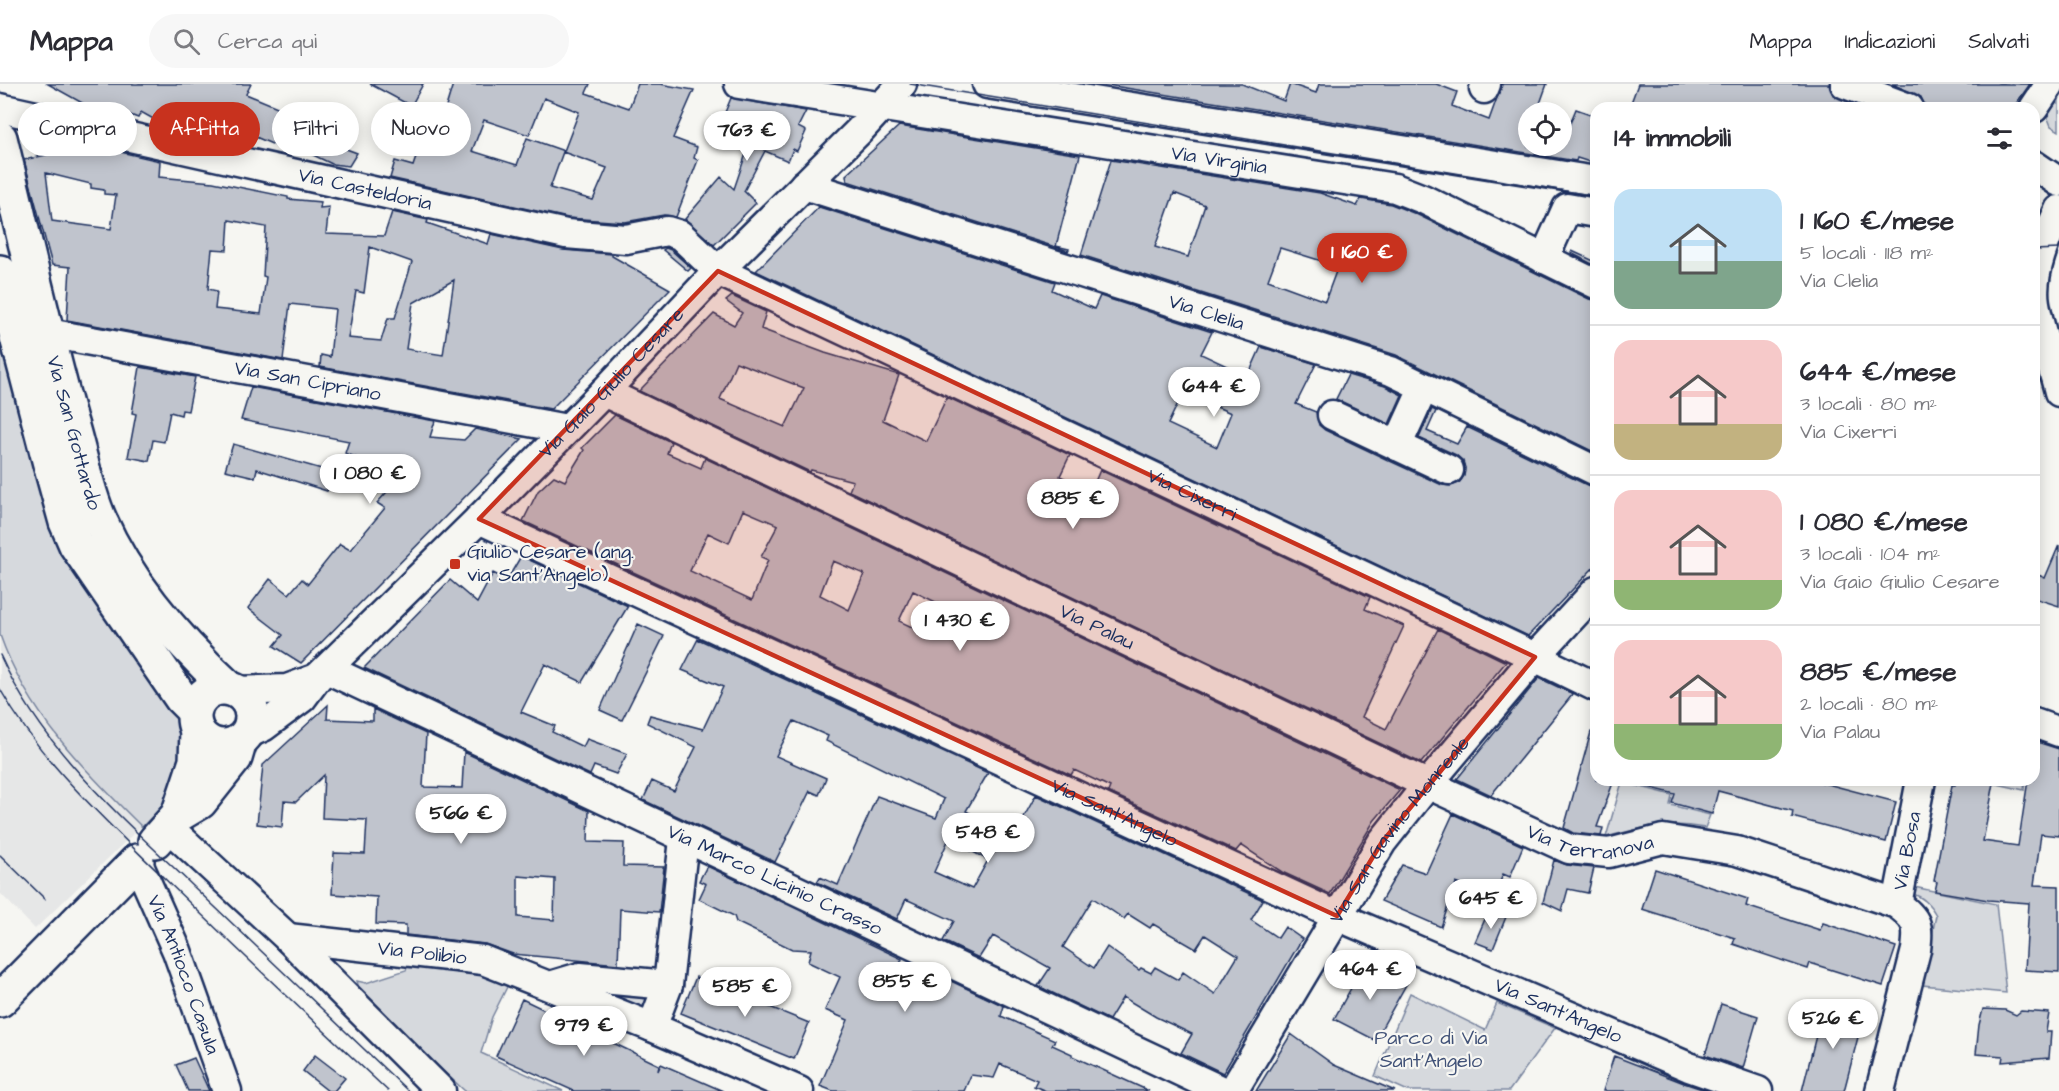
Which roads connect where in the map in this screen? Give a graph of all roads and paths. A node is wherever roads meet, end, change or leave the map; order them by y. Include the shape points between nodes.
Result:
1 (739, 84) edge
2 (903, 84) edge
3 (987, 84) edge
4 (1845, 84) edge
5 (2050, 84) edge
6 (1893, 102) edge
7 (2038, 102) edge
8 (881, 107) junction
9 (0, 108) edge
10 (0, 138) edge
11 (2040, 169) edge
12 (1590, 180) edge
13 (2059, 182) edge
14 (804, 185) junction
15 (2059, 210) edge
16 (1590, 212) edge
17 (1544, 259) junction
18 (2043, 268) edge
19 (718, 271) junction
20 (0, 272) edge
21 (1590, 281) edge
22 (2040, 319) edge
23 (48, 333) junction
24 (2058, 385) edge
25 (1424, 387) junction
26 (604, 392) junction
27 (1332, 415) dead end
28 (567, 429) junction
29 (1397, 446) junction
30 (1590, 468) edge
31 (1449, 470) dead end
32 (479, 519) junction
33 (1590, 597) edge
34 (1535, 657) junction
35 (322, 673) junction
36 (1590, 684) edge
37 (233, 689) junction
38 (196, 721) junction
39 (2040, 725) edge
40 (2059, 732) edge
41 (243, 737) junction
42 (1428, 784) junction
43 (1920, 786) edge
44 (160, 836) junction
45 (684, 839) junction
46 (1897, 904) junction
47 (1337, 916) junction
48 (288, 938) junction
49 (668, 985) junction
50 (550, 987) junction
51 (0, 1000) edge
52 (652, 1027) junction
53 (786, 1088) edge
54 (227, 1091) edge
55 (441, 1091) edge
56 (1222, 1091) edge
57 (1233, 1091) edge
58 (1758, 1091) edge
59 (1880, 1091) edge

1 - 8 street, Via Virginia
2 - 8 street, Via Gaio Giulio Cesare
3 - 12 street, Via Virginia
4 - 6 street
5 - 7 street
8 - 14 street, Via Gaio Giulio Cesare
8 - 17 street, Via Virginia via 1395,188
9 - 19 street, Via Casteldoria via 566,234 626,239 667,231 680,235
10 - 23 main road, Via San Gottardo
11 - 13 street
14 - 19 street, Via Gaio Giulio Cesare
14 - 25 street, Via Clelia via 1391,371
15 - 18 street via 2042,249
16 - 17 street via 1567,208
17 - 21 street, Via Virginia
19 - 26 street, Via Gaio Giulio Cesare
19 - 34 street, Via Cixerri
20 - 38 main road, Via San Gottardo via 58,493 76,545
22 - 24 street
23 - 28 street, Via San Cipriano
23 - 37 main road, Via San Gottardo via 91,493 111,542 171,629
25 - 29 street
25 - 30 street, Via Clelia
26 - 28 street, Via Gaio Giulio Cesare
26 - 42 street, Via Palau
27 - 29 street
28 - 32 street, Via Gaio Giulio Cesare
29 - 31 street
32 - 35 street, Via Gaio Giulio Cesare
32 - 47 street, Via Sant'Angelo
33 - 34 street, Via San Gavino Monreale
34 - 36 street, Via Cixerri
34 - 42 street, Via San Gavino Monreale
35 - 37 street, Via Gaio Giulio Cesare via 287,689
35 - 41 street, Via Gaio Giulio Cesare via 302,698
35 - 45 street, Via Marco Licinio Crasso
37 - 38 main road via 211,690 203,695 197,703
37 - 41 main road via 250,705 251,725
38 - 41 main road via 202,737 210,743 230,745
38 - 44 main road via 196,761
39 - 40 street
41 - 44 main road via 235,758 200,802
42 - 46 street, Via Terranova via 1569,849 1609,853 1662,840 1737,851
42 - 47 street, Via San Gavino Monreale via 1382,842
43 - 46 street, Via Bosa
44 - 48 street
44 - 51 main road
44 - 54 street, Via Antioco Casula via 177,951
45 - 49 street
45 - 56 street, Via Marco Licinio Crasso
46 - 59 street, Via Bosa via 1911,914 1918,930 1917,950
47 - 57 street, Via San Gavino Monreale
47 - 58 street, Via Sant'Angelo via 1689,1067
48 - 50 street, Via Polibio via 483,960
48 - 55 street
49 - 50 street via 580,977
49 - 52 street
50 - 52 street, Via Polibio
52 - 53 street, Via Polibio

